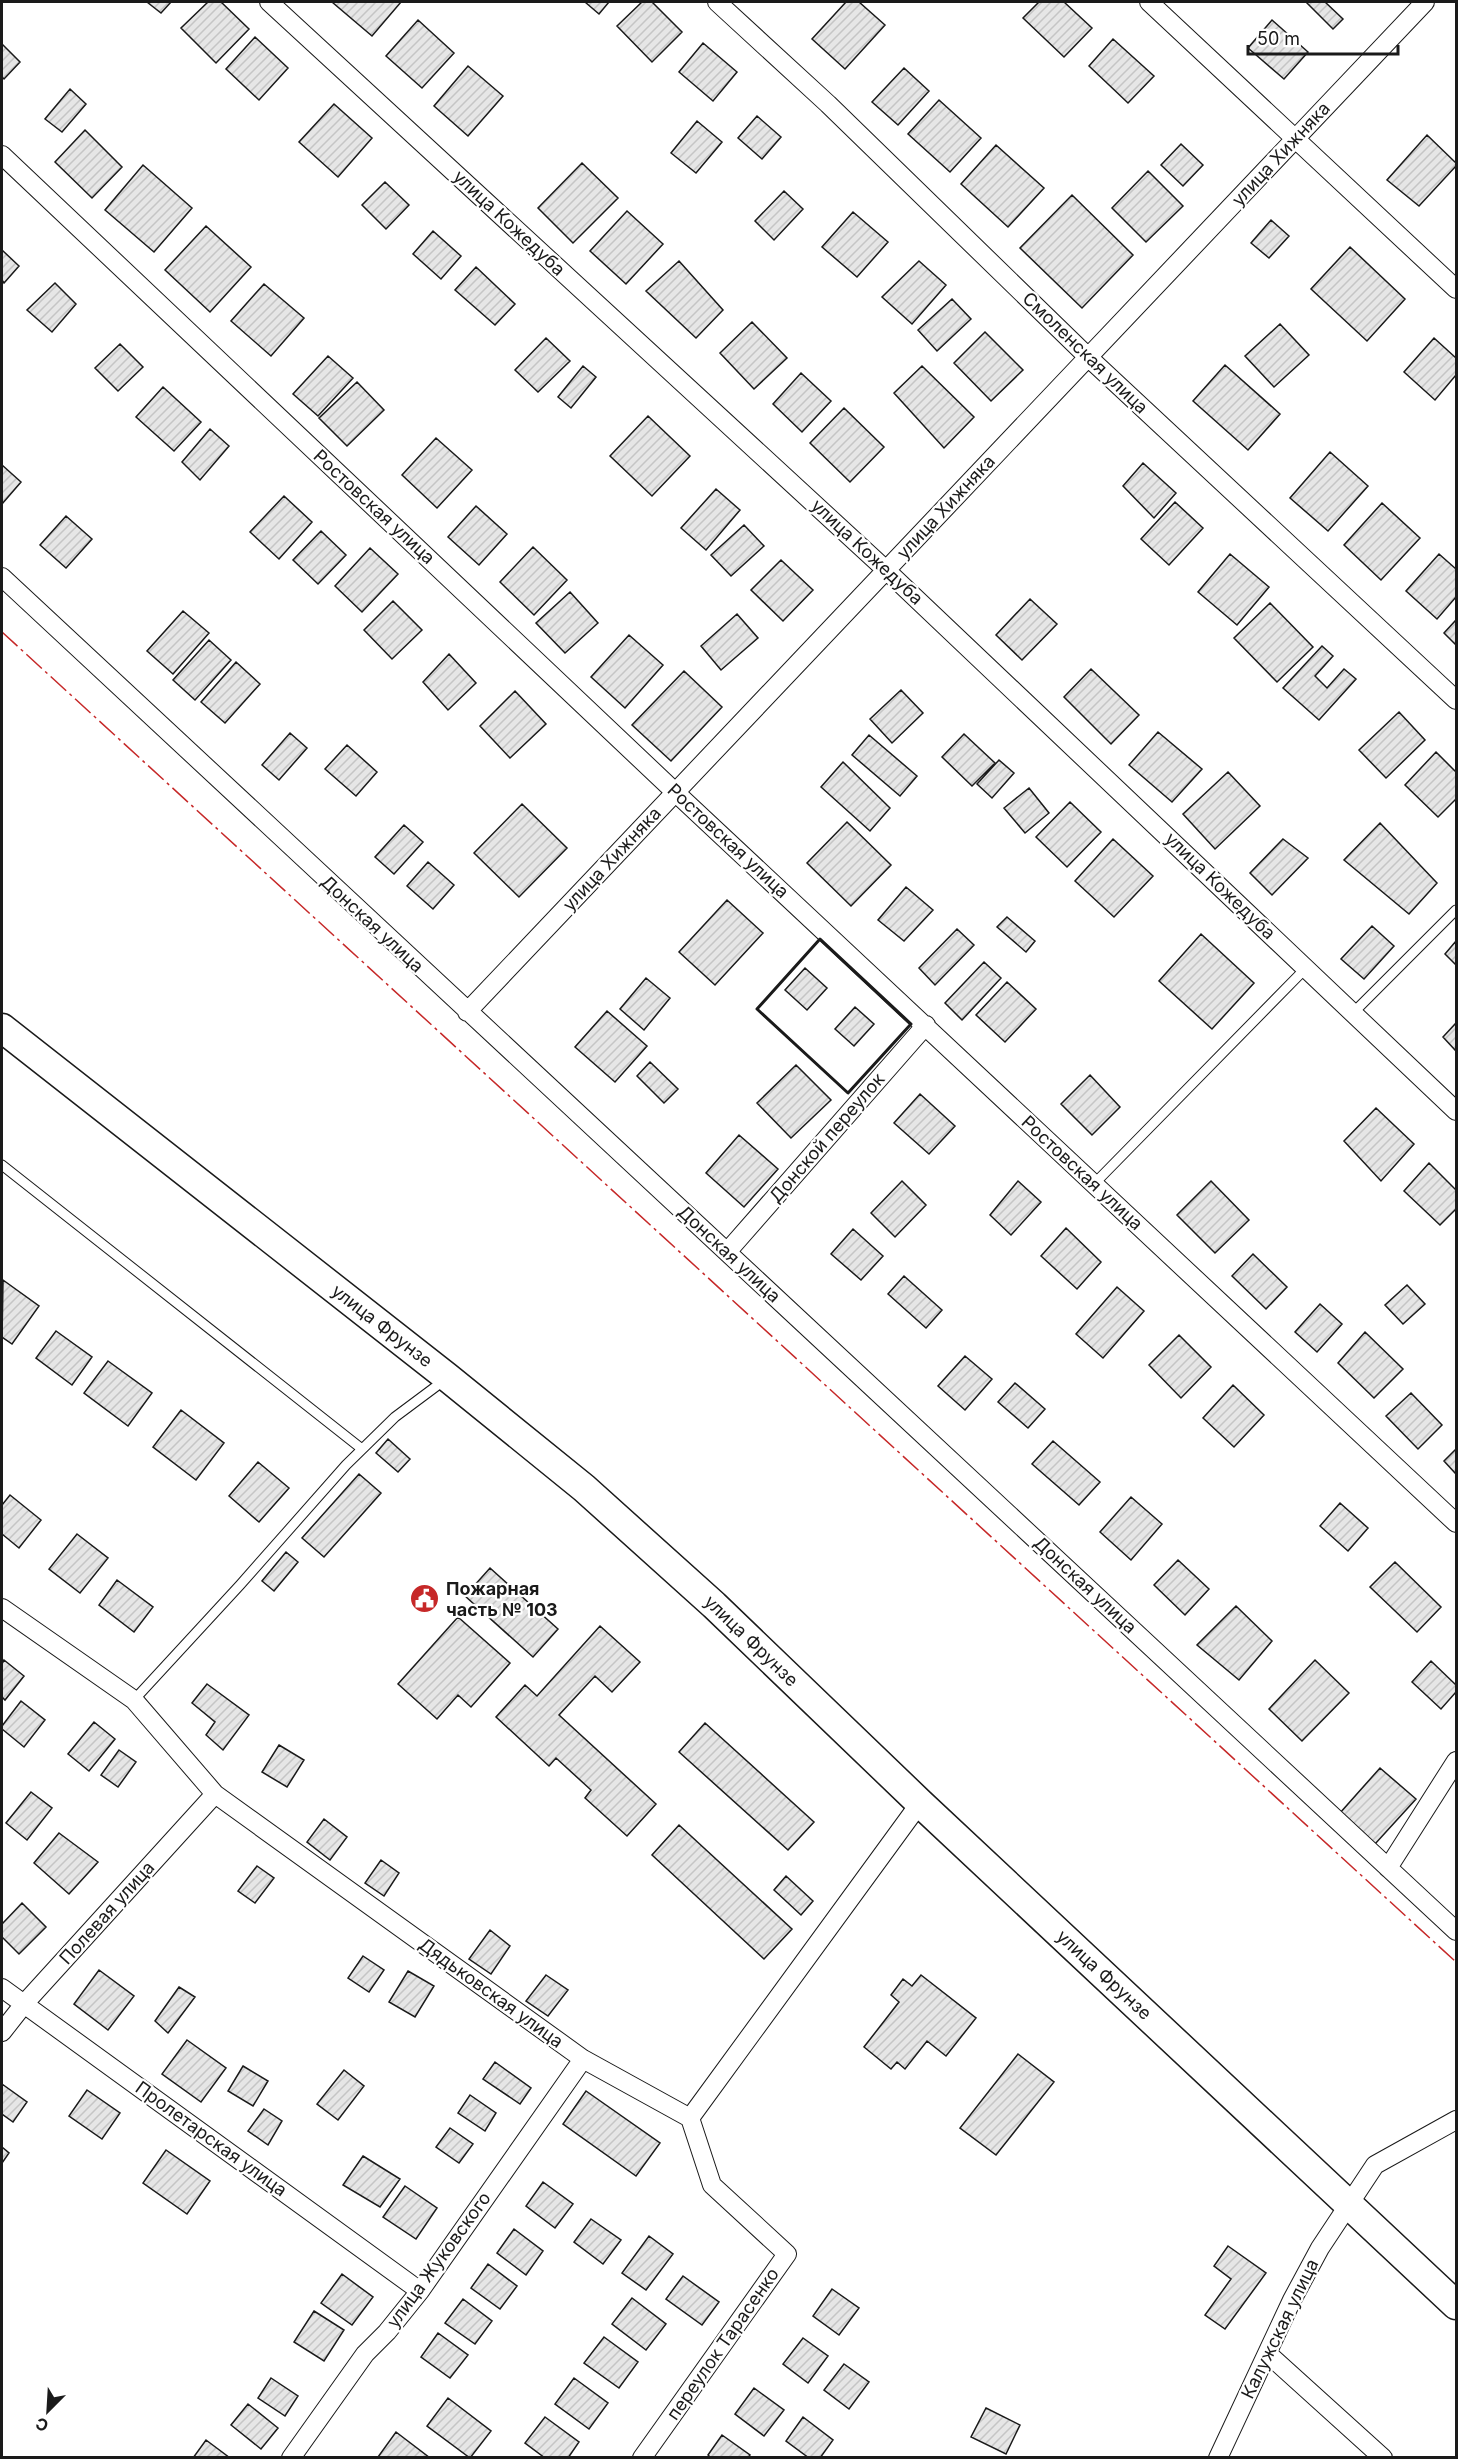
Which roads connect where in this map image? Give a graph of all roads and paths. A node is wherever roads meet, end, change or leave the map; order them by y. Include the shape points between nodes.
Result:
1 (269, 2) edge
2 (717, 2) edge
3 (1149, 2) edge
4 (1425, 2) edge
5 (1296, 138) junction
6 (2, 155) edge
7 (1456, 289) edge
8 (1088, 357) junction
9 (886, 570) junction
10 (2, 577) edge
11 (1456, 700) edge
12 (675, 792) junction
13 (1456, 910) edge
14 (1306, 968) junction
15 (467, 1012) junction
16 (1353, 1013) junction
17 (926, 1025) junction
18 (2, 1028) edge
19 (1456, 1111) edge
20 (2, 1165) edge
21 (1094, 1184) junction
22 (727, 1252) junction
23 (447, 1377) junction
24 (362, 1449) junction
25 (1456, 1523) edge
26 (2, 1608) edge
27 (134, 1700) junction
28 (1456, 1761) edge
29 (215, 1794) junction
30 (920, 1803) junction
31 (1388, 1868) junction
32 (1456, 1931) edge
33 (2, 1988) edge
34 (24, 2004) junction
35 (2, 2032) edge
36 (582, 2059) junction
37 (690, 2118) junction
38 (1456, 2120) edge
39 (1348, 2203) junction
40 (420, 2291) junction
41 (1456, 2305) edge
42 (1268, 2354) junction
43 (291, 2457) edge
44 (642, 2457) edge
45 (1218, 2457) edge
46 (1383, 2457) edge

1 - 9 street, улица Кожедуба
2 - 8 street, Смоленская улица via 828,104
3 - 5 street
4 - 5 street, улица Хижняка
5 - 7 street
5 - 8 street, улица Хижняка
6 - 12 street, Ростовская улица
8 - 9 street, улица Хижняка
8 - 11 street, Смоленская улица
9 - 12 street, улица Хижняка
9 - 14 street, улица Кожедуба
10 - 15 street, Донская улица
12 - 15 street, улица Хижняка
12 - 17 street, Ростовская улица
13 - 16 lane
14 - 16 street, улица Кожедуба
14 - 21 lane
15 - 22 street, Донская улица
16 - 19 street, улица Кожедуба
17 - 21 street, Ростовская улица
17 - 22 street, Донской переулок
18 - 23 main road, улица Фрунзе
20 - 24 lane
21 - 25 street, Ростовская улица
22 - 31 street, Донская улица
23 - 24 lane via 395,1417
23 - 30 main road, улица Фрунзе via 584,1488 714,1605
24 - 27 lane
26 - 27 street, Дядьковская улица
27 - 29 street, Дядьковская улица
28 - 31 street
29 - 34 street, Полевая улица
29 - 36 street, Дядьковская улица
30 - 37 street
30 - 39 main road, улица Фрунзе
31 - 32 street, Донская улица
33 - 34 street, Пролетарская улица
34 - 35 street, Полевая улица
34 - 40 street, Пролетарская улица
36 - 37 street, Дядьковская улица
36 - 40 street, улица Жуковского
37 - 44 street, переулок Тарасенко via 712,2185 787,2254
38 - 39 street via 1375,2165
39 - 41 main road, улица Фрунзе
39 - 42 street, Калужская улица via 1292,2300
40 - 43 street, улица Жуковского via 365,2354
42 - 45 street, Калужская улица
42 - 46 street

